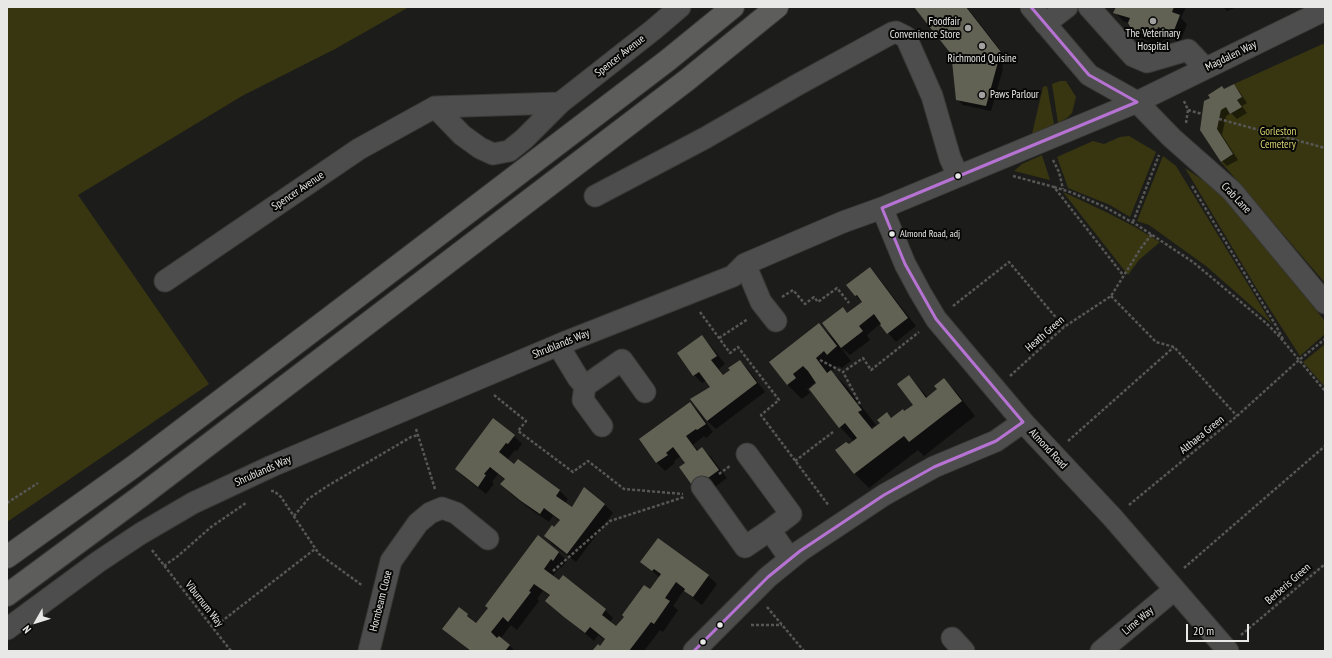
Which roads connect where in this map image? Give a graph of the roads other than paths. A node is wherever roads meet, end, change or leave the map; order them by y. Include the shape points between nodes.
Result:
1 (680, 7) edge
2 (733, 7) edge
3 (777, 7) edge
4 (1031, 7) edge
5 (1068, 7) edge
6 (1089, 7) edge
7 (1325, 10) edge
8 (1045, 24) junction
9 (1205, 68) junction
10 (1137, 102) junction
11 (560, 103) junction
12 (435, 107) junction
13 (958, 176) junction
14 (595, 196) dead end
15 (882, 208) junction
16 (745, 264) junction
17 (165, 281) dead end
18 (1325, 303) edge
19 (771, 314) road end
20 (558, 345) junction
21 (585, 386) junction
22 (644, 392) dead end
23 (1023, 422) junction
24 (602, 426) dead end
25 (747, 454) road end
26 (697, 491) road end
27 (770, 530) junction
28 (488, 539) dead end
29 (7, 557) edge
30 (790, 558) junction
31 (1171, 586) junction
32 (7, 595) edge
33 (7, 628) edge
34 (1227, 650) edge
35 (369, 651) edge
36 (694, 651) edge
37 (1101, 651) edge

1 - 11 street, Spencer Avenue
2 - 29 highway via 668,60 133,467
3 - 32 highway via 524,205
4 - 8 street, Crab Lane
5 - 8 street
6 - 9 street via 1133,56 1147,62 1188,50
7 - 9 street, Magdalen Way
8 - 10 street, Crab Lane via 1089,75
9 - 10 street, Magdalen Way
10 - 13 street, Shrublands Way
10 - 18 street, Crab Lane via 1172,138 1232,191
11 - 12 street, Spencer Avenue
11 - 12 street, Spencer Avenue via 509,151 493,154 462,135
12 - 17 street, Spencer Avenue via 359,149
13 - 14 street via 950,158 932,96 906,37 892,32
13 - 15 street, Shrublands Way
15 - 16 street, Shrublands Way
15 - 23 street, Almond Road via 905,264 936,319
16 - 19 street via 761,302
16 - 20 street, Shrublands Way via 733,276
20 - 21 street
20 - 33 street, Shrublands Way via 272,466 193,503 98,562
21 - 22 street via 622,360
21 - 24 street via 583,400
23 - 30 street via 996,441 934,467 884,495
23 - 31 street, Almond Road via 1113,518
25 - 27 street via 791,514
26 - 27 street via 745,548
27 - 30 street
28 - 35 street, Hornbeam Close via 456,513 442,508 430,513 418,523 391,561
30 - 36 street
31 - 34 street, Almond Road
31 - 37 street, Lime Way

